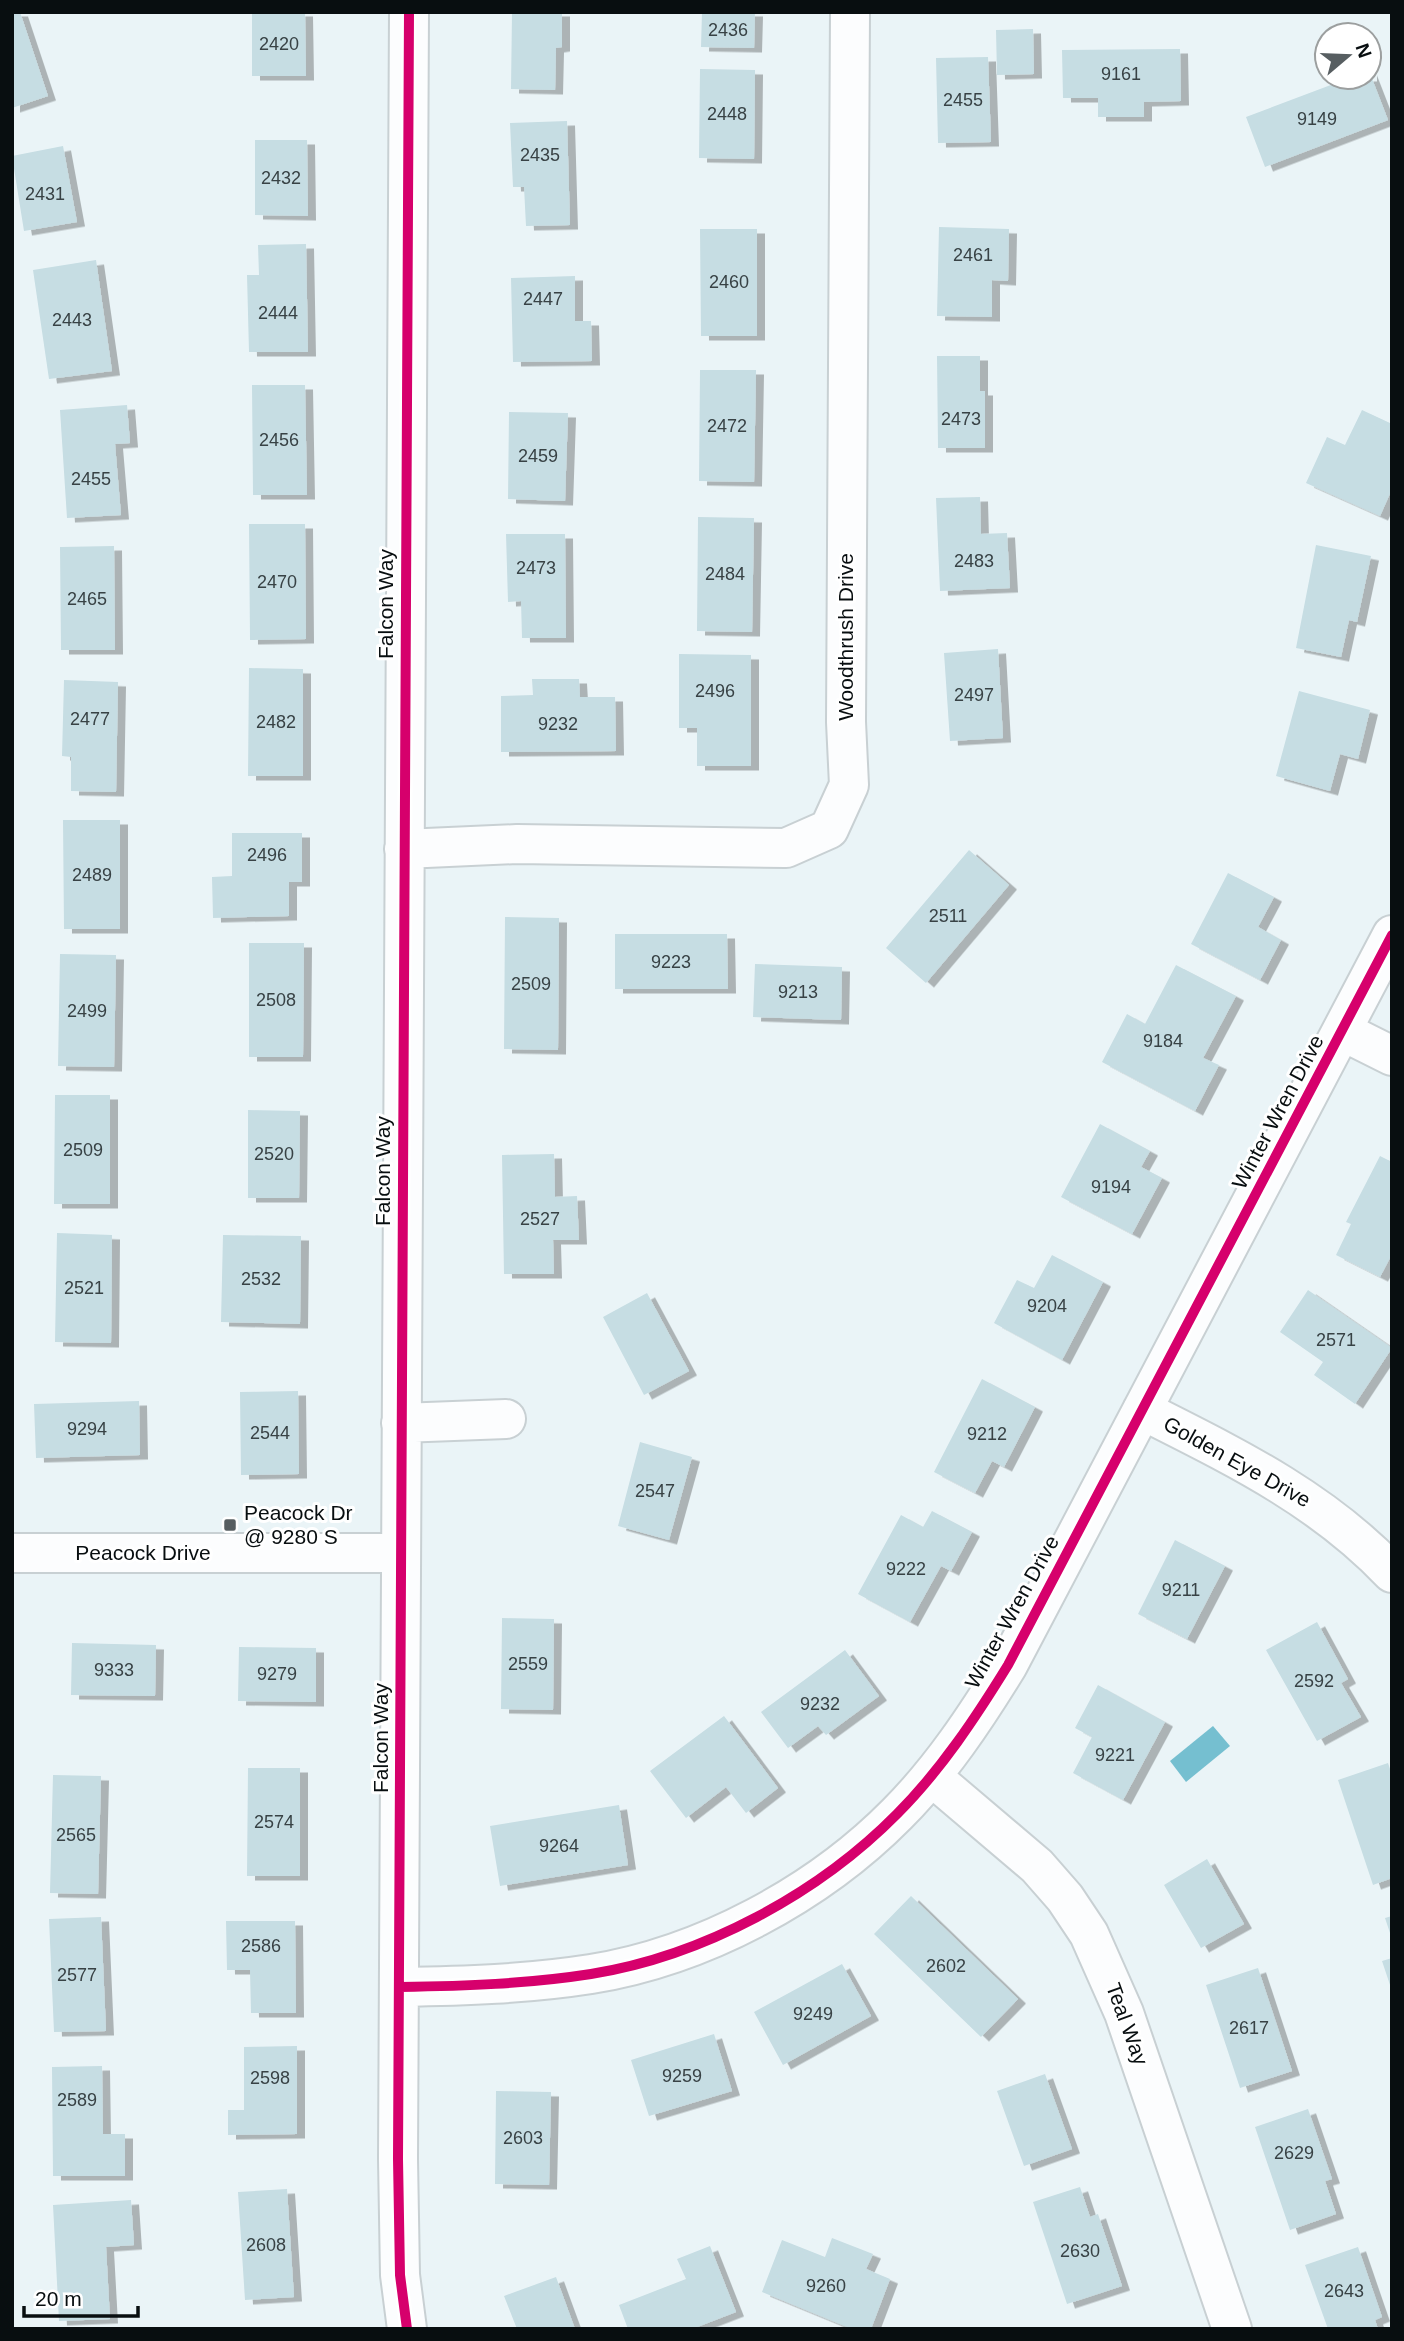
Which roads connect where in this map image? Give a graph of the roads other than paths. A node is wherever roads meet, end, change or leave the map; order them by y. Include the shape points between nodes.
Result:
1 (409, 12) edge
2 (849, 12) edge
3 (404, 849) junction
4 (1392, 935) edge
5 (1342, 1031) junction
6 (1392, 1056) edge
7 (1142, 1410) junction
8 (506, 1419) dead end
9 (401, 1423) junction
10 (12, 1553) edge
11 (400, 1553) junction
12 (1392, 1573) edge
13 (931, 1776) junction
14 (400, 1987) junction
15 (407, 2329) edge
16 (1232, 2329) edge

1 - 3 street, Falcon Way
2 - 3 street, Woodthrush Drive via 849,785 829,828 786,848 517,844
3 - 9 street, Falcon Way
4 - 5 street, Winter Wren Drive
5 - 6 street
5 - 7 street, Winter Wren Drive
7 - 12 street, Golden Eye Drive via 1296,1491 1359,1539
7 - 13 street, Winter Wren Drive via 1008,1665 973,1722
8 - 9 street
9 - 11 street, Falcon Way
10 - 11 street, Peacock Drive
11 - 14 street, Falcon Way
13 - 14 street, Winter Wren Drive via 898,1814 853,1854 800,1891 739,1926 669,1954 594,1974 520,1983
13 - 16 street, Teal Way via 1037,1866 1089,1934 1124,2013
14 - 15 street, Falcon Way via 399,2236

